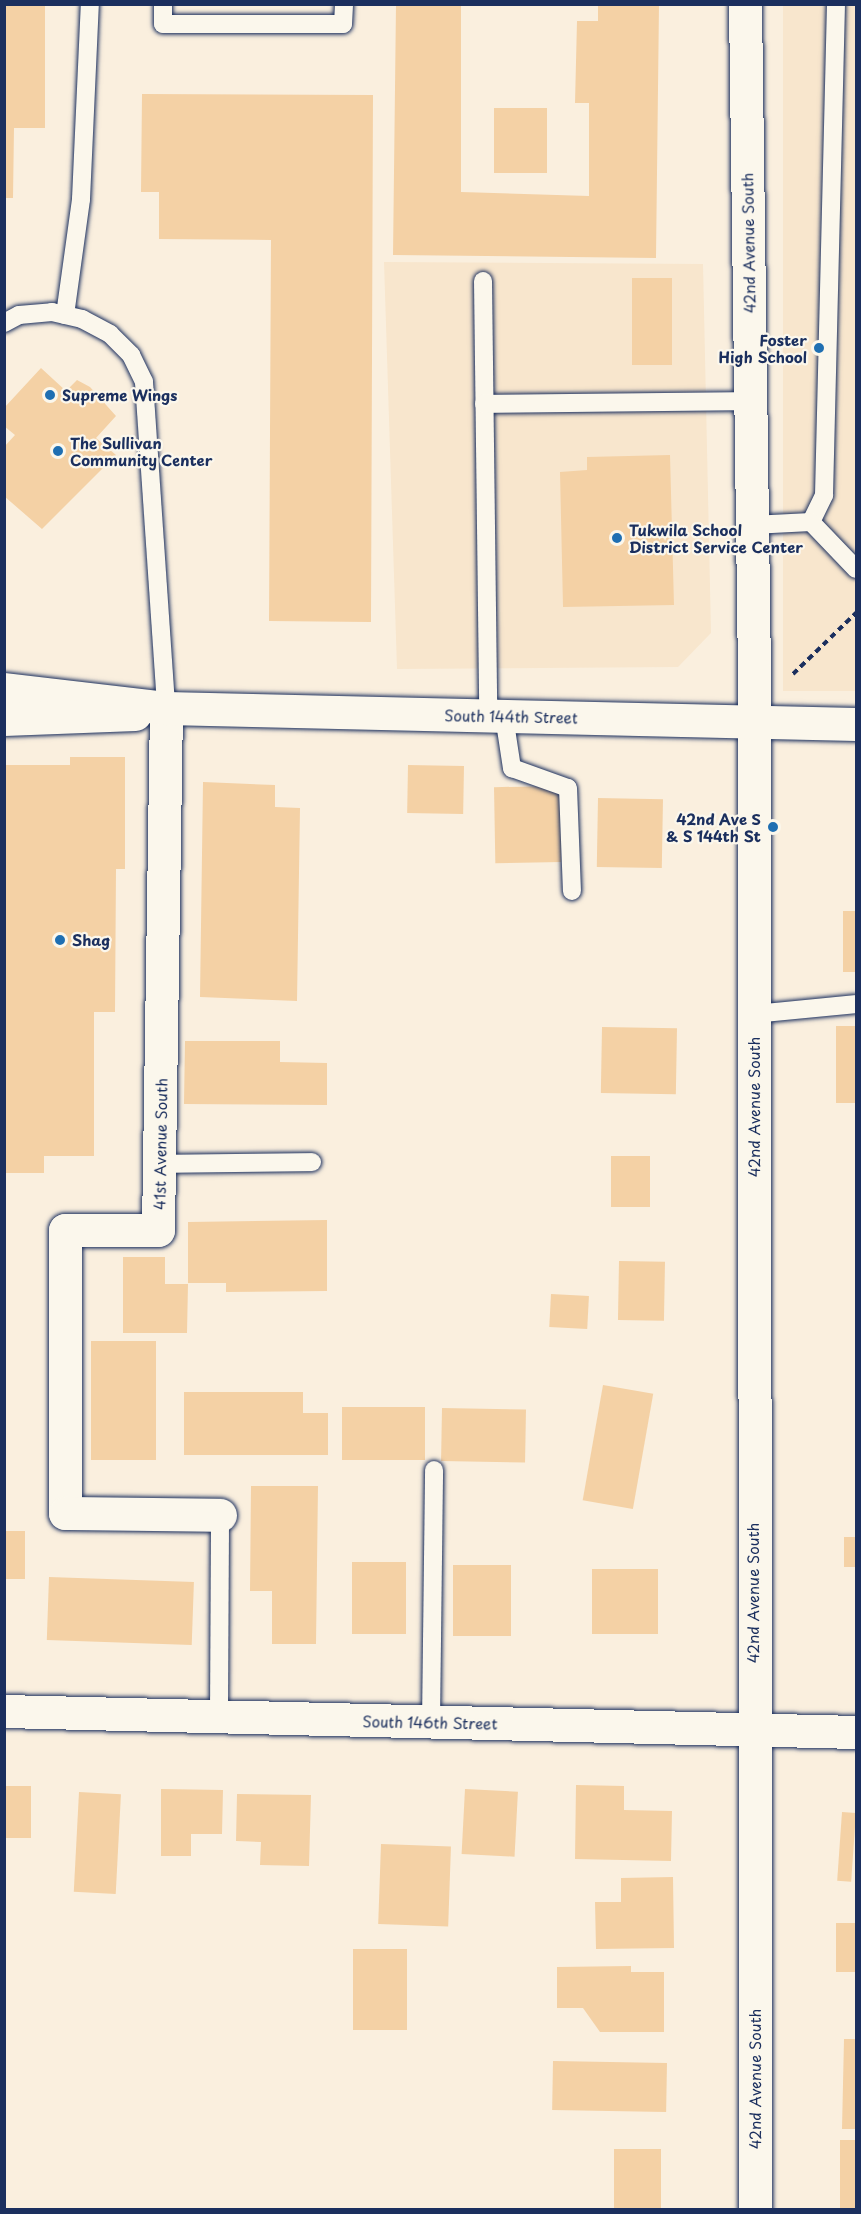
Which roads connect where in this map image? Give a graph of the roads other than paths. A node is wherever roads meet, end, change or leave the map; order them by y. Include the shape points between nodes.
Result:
1 (90, 4) edge
2 (163, 4) edge
3 (344, 4) edge
4 (745, 4) edge
5 (836, 4) edge
6 (483, 281) dead end
7 (65, 315) junction
8 (4, 323) edge
9 (750, 401) junction
10 (484, 404) junction
11 (811, 522) junction
12 (752, 525) junction
13 (856, 569) edge
14 (4, 689) edge
15 (166, 708) junction
16 (496, 716) junction
17 (4, 719) edge
18 (753, 722) junction
19 (856, 724) edge
20 (572, 891) dead end
21 (856, 1004) edge
22 (754, 1014) junction
23 (312, 1161) dead end
24 (159, 1164) junction
25 (434, 1470) dead end
26 (220, 1515) joint
27 (4, 1711) edge
28 (219, 1716) junction
29 (431, 1722) junction
30 (753, 1730) junction
31 (856, 1732) edge
32 (755, 2210) edge

1 - 7 lane via 81,200
2 - 3 lane via 164,24 343,24
4 - 9 street, 42nd Avenue South
5 - 11 lane via 824,495
6 - 10 lane
7 - 8 lane via 19,315
7 - 15 lane via 110,334 131,355 144,382
9 - 10 lane
9 - 12 street, 42nd Avenue South
10 - 16 lane
11 - 12 lane
11 - 13 lane
12 - 18 street, 42nd Avenue South
14 - 15 street, South 144th Street
15 - 16 street, South 144th Street
15 - 17 street, South 144th Street via 112,718
15 - 24 street, 41st Avenue South
16 - 18 street, South 144th Street
16 - 20 lane via 512,768 568,788
18 - 19 street, South 144th Street
18 - 22 street, 42nd Avenue South
21 - 22 lane
22 - 30 street, 42nd Avenue South
23 - 24 lane
24 - 26 street, 41st Avenue South via 158,1230 65,1230 65,1513
25 - 29 lane
26 - 28 lane
27 - 28 street, South 146th Street
28 - 29 street, South 146th Street
29 - 30 street, South 146th Street
30 - 31 street, South 146th Street
30 - 32 street, 42nd Avenue South

